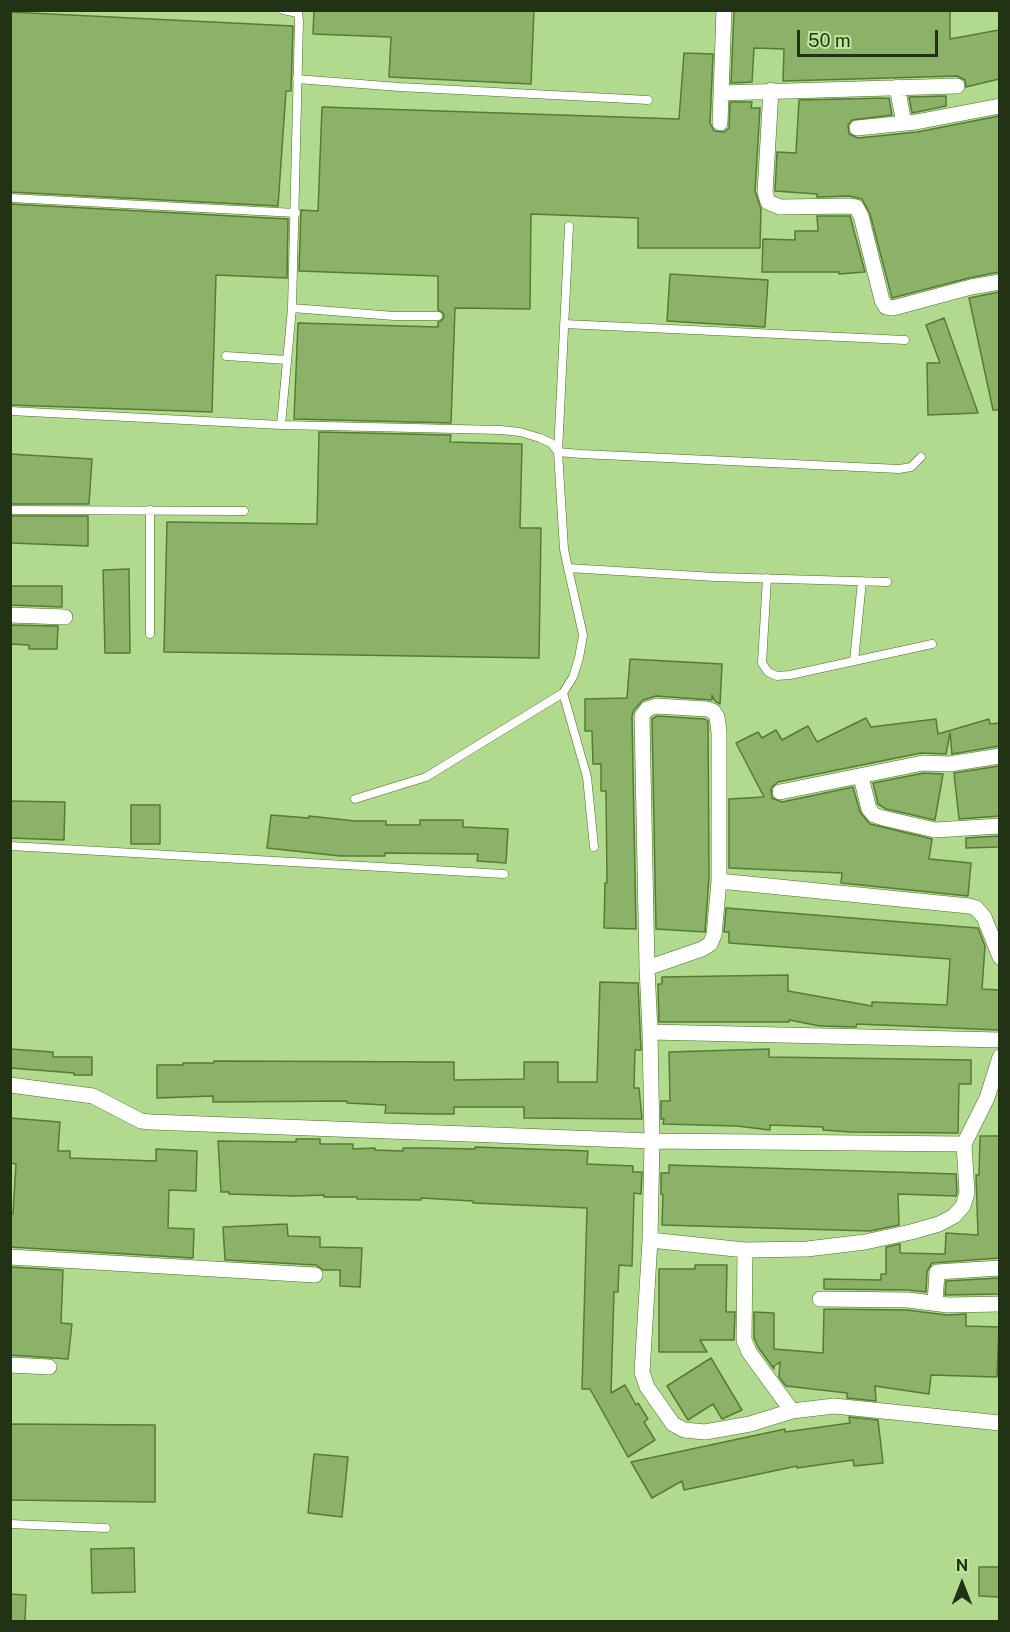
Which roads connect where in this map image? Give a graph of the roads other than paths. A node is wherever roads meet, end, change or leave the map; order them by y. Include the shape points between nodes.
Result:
1 (283, 10) edge
2 (724, 10) edge
3 (297, 79) junction
4 (957, 86) dead end
5 (897, 87) junction
6 (771, 90) junction
7 (721, 93) junction
8 (648, 100) dead end
9 (999, 106) edge
10 (720, 123) dead end
11 (904, 123) junction
12 (857, 128) dead end
13 (10, 198) edge
14 (296, 213) junction
15 (569, 226) dead end
16 (999, 282) edge
17 (292, 308) junction
18 (438, 316) dead end
19 (564, 324) junction
20 (904, 340) dead end
21 (226, 356) dead end
22 (287, 360) junction
23 (10, 411) edge
24 (281, 424) junction
25 (558, 452) junction
26 (921, 457) dead end
27 (10, 510) edge
28 (150, 510) junction
29 (244, 511) dead end
30 (568, 568) junction
31 (767, 578) junction
32 (862, 580) junction
33 (887, 582) dead end
34 (10, 615) edge
35 (65, 617) dead end
36 (150, 634) dead end
37 (932, 644) dead end
38 (854, 661) junction
39 (563, 693) junction
40 (999, 756) edge
41 (861, 777) junction
42 (780, 792) dead end
43 (355, 799) dead end
44 (999, 826) edge
45 (10, 846) edge
46 (594, 847) dead end
47 (504, 874) dead end
48 (719, 881) junction
49 (999, 957) edge
50 (646, 968) junction
51 (650, 1032) junction
52 (999, 1040) edge
53 (999, 1057) edge
54 (10, 1085) edge
55 (652, 1141) junction
56 (964, 1144) junction
57 (650, 1240) junction
58 (745, 1250) junction
59 (10, 1257) edge
60 (999, 1268) edge
61 (315, 1275) dead end
62 (820, 1299) dead end
63 (935, 1303) junction
64 (999, 1304) edge
65 (10, 1365) edge
66 (49, 1366) dead end
67 (792, 1411) junction
68 (999, 1422) edge
69 (10, 1524) edge
70 (106, 1528) dead end

1 - 3 lane via 298,13
2 - 7 street
3 - 8 lane
3 - 14 lane
4 - 5 street
5 - 6 street
5 - 11 street
6 - 7 street
6 - 16 street via 765,192 768,202 780,207 856,207 886,307
7 - 10 street
9 - 11 street
11 - 12 street
13 - 14 lane
14 - 17 lane
15 - 19 lane
17 - 18 lane
17 - 22 lane
19 - 20 lane
19 - 25 lane
21 - 22 lane
22 - 24 lane
23 - 24 lane
24 - 25 lane via 520,432 551,443
25 - 26 lane via 899,469 911,467
25 - 30 lane
27 - 28 lane
28 - 29 lane
28 - 36 lane
30 - 31 lane
30 - 39 lane via 583,634 573,677
31 - 32 lane
31 - 38 lane via 762,663 768,672 790,675
32 - 33 lane
32 - 38 lane
34 - 35 street
37 - 38 lane
39 - 43 lane via 426,777
39 - 46 lane via 587,777
40 - 41 street via 949,764 923,763
41 - 42 street
41 - 44 street via 874,815 935,830
45 - 47 lane
48 - 49 street via 969,906 984,917
48 - 50 street via 710,944
48 - 50 street via 717,717 707,709 647,709 642,716 641,739
50 - 51 street
51 - 52 street
51 - 55 street
53 - 56 street via 987,1098
54 - 55 street via 93,1096 141,1121 151,1122
55 - 56 street
55 - 57 street
56 - 58 street via 967,1193 963,1206 939,1224 865,1242 807,1249
57 - 58 street
57 - 67 street via 642,1372 646,1387 673,1424 684,1431 705,1432
58 - 67 street via 744,1340
59 - 61 street
60 - 63 street via 937,1272
62 - 63 street
63 - 64 street
65 - 66 street
67 - 68 street via 834,1406
69 - 70 lane

